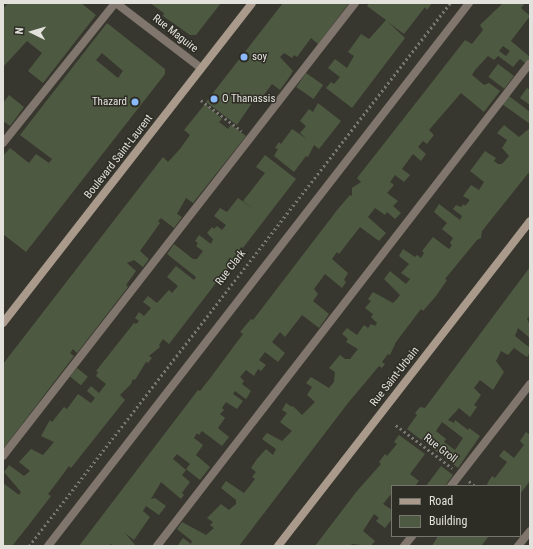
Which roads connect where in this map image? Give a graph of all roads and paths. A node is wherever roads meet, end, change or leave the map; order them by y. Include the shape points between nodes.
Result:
1 (115, 3) edge
2 (252, 3) edge
3 (355, 3) edge
4 (450, 3) edge
5 (469, 3) edge
6 (530, 63) edge
7 (201, 68) junction
8 (201, 100) dead end
9 (250, 138) junction
10 (3, 143) edge
11 (530, 221) edge
12 (3, 324) edge
13 (530, 384) edge
14 (396, 425) dead end
15 (3, 456) edge
16 (460, 474) junction
17 (452, 485) edge
18 (474, 485) edge
19 (530, 531) edge
20 (411, 537) edge
21 (29, 546) edge
22 (48, 546) edge
23 (156, 546) edge
24 (278, 546) edge
25 (404, 546) edge
26 (518, 546) edge

1 - 7 street, Rue Maguire
1 - 10 street
2 - 7 main road, Boulevard Saint-Laurent
3 - 9 street
4 - 21 path, Rue Clark
5 - 22 street
6 - 23 street
7 - 12 main road, Boulevard Saint-Laurent
8 - 9 path
9 - 15 street
11 - 24 main road, Rue Saint-Urbain
13 - 16 street
14 - 16 path, Rue Groll
16 - 17 street
16 - 18 path, Rue Groll
19 - 26 street
20 - 25 street

